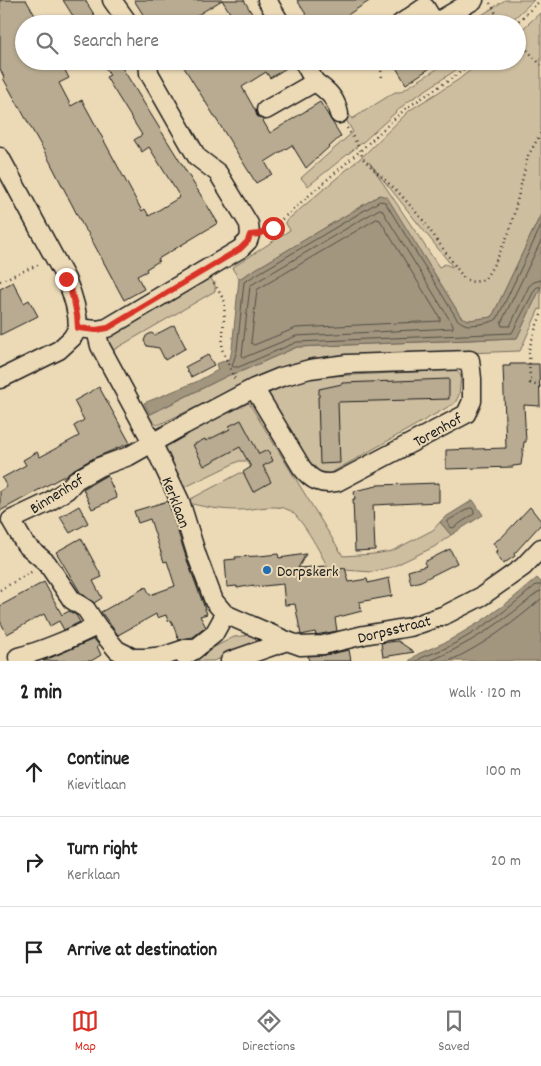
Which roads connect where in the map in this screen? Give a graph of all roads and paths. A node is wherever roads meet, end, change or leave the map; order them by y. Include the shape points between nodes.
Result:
1 (112, 0) edge
2 (267, 0) edge
3 (474, 0) edge
4 (488, 0) edge
5 (541, 0) edge
6 (423, 4) edge
7 (123, 15) edge
8 (275, 15) edge
9 (410, 15) edge
10 (430, 15) edge
11 (449, 15) edge
12 (497, 15) edge
13 (525, 15) edge
14 (526, 49) edge
15 (541, 66) edge
16 (149, 70) edge
17 (308, 70) edge
18 (381, 70) edge
19 (463, 70) edge
20 (382, 78) dead end
21 (315, 82) junction
22 (266, 110) dead end
23 (338, 114) joint
24 (541, 133) edge
25 (360, 151) junction
26 (0, 157) edge
27 (250, 235) junction
28 (54, 258) junction
29 (206, 269) junction
30 (0, 281) edge
31 (541, 315) edge
32 (78, 328) junction
33 (96, 330) junction
34 (0, 379) edge
35 (235, 379) dead end
36 (541, 387) edge
37 (254, 388) junction
38 (152, 442) junction
39 (541, 548) edge
40 (47, 563) junction
41 (0, 590) edge
42 (225, 614) junction
43 (97, 626) junction
44 (287, 641) junction
45 (194, 650) junction
46 (18, 657) dead end
47 (175, 661) edge
48 (230, 661) edge

1 - 7 street
2 - 8 street
3 - 11 street
4 - 12 path
5 - 13 path
6 - 9 street
6 - 10 street
14 - 15 path
16 - 27 street via 197,157 218,173 249,224
17 - 21 street
18 - 20 path
19 - 25 path via 405,109
21 - 22 street
21 - 23 street via 328,91 338,106
23 - 25 path
24 - 25 path via 528,156 510,230 485,279 476,282 463,277 422,219 364,160
25 - 27 path via 273,228
26 - 28 street
27 - 29 street via 240,249
28 - 30 path
28 - 32 street via 74,299
29 - 33 street via 108,328
29 - 35 path via 225,302 222,349
31 - 36 path via 529,349 530,383
32 - 33 street
32 - 34 street via 59,350
33 - 38 street, Kerklaan via 100,346
37 - 37 street, Torenhof via 310,369 347,364 470,360 472,401 466,414 451,423 337,482 329,483 309,478
37 - 38 street, Torenhof
38 - 40 street, Binnenhof via 129,456 99,467 47,503 11,520 24,544
38 - 42 street, Kerklaan via 180,501 214,601
39 - 44 street, Dorpsstraat via 523,567 482,596 445,615 410,627 323,644 300,646
40 - 41 path
40 - 43 street, Binnenhof via 72,600 86,609
42 - 44 street
42 - 45 street via 214,634
43 - 45 street, Binnenhof via 117,650 133,658 164,656 188,648
43 - 46 street via 60,644
44 - 48 street, Dorpsstraat
45 - 47 street

